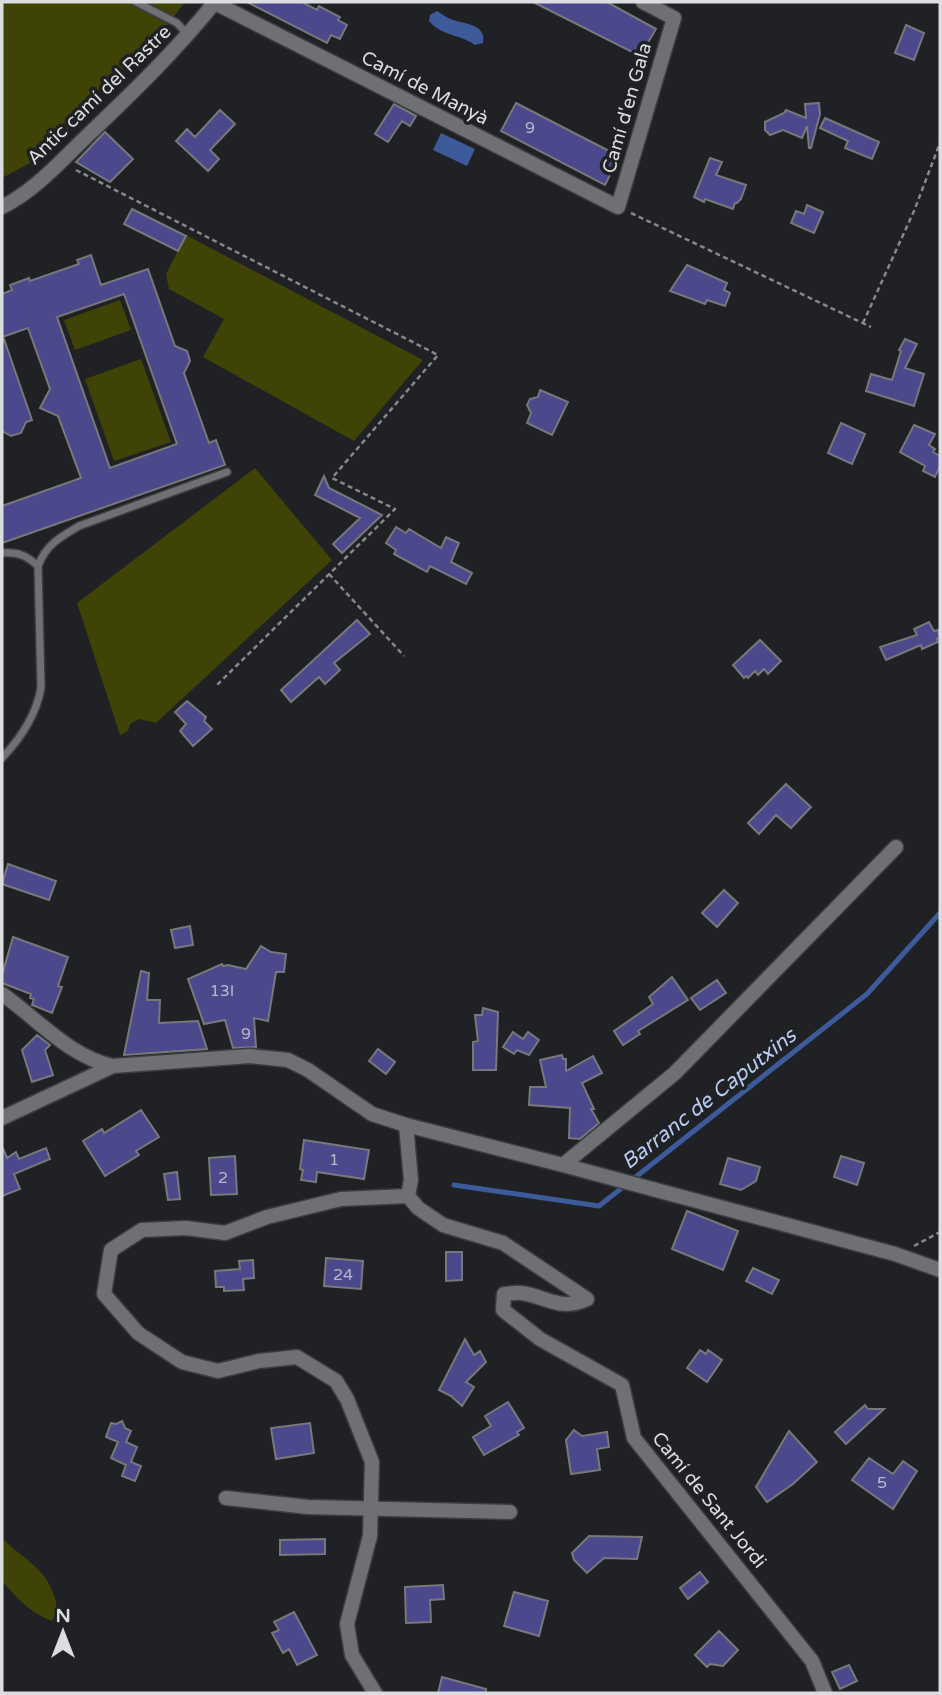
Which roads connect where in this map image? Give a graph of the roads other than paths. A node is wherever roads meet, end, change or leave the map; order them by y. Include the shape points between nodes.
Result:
1 (136, 2) edge
2 (215, 2) edge
3 (643, 2) edge
4 (188, 35) junction
5 (2, 206) edge
6 (618, 207) joint
7 (227, 472) dead end
8 (2, 553) edge
9 (38, 566) junction
10 (2, 758) edge
11 (896, 847) dead end
12 (2, 994) edge
13 (113, 1066) junction
14 (2, 1118) edge
15 (406, 1125) junction
16 (563, 1165) junction
17 (408, 1196) junction
18 (940, 1270) edge
19 (226, 1498) dead end
20 (371, 1509) junction
21 (510, 1512) dead end
22 (375, 1693) edge
23 (825, 1693) edge

1 - 4 lane via 177,23
2 - 4 street, Antic camí del Rastre
2 - 6 street, Camí de Manyà
3 - 6 street, Camí d'en Gala via 674,18
4 - 5 street, Antic camí del Rastre via 60,162 28,191
7 - 9 lane via 79,526 49,546
8 - 9 lane via 27,556
9 - 10 lane via 38,706
11 - 16 street via 675,1073
12 - 13 street via 61,1043
13 - 14 street
13 - 15 street via 250,1056 288,1060 372,1114
15 - 16 street
15 - 17 street
16 - 18 street
17 - 20 street via 341,1199 225,1233 186,1228 142,1230 111,1250 104,1294 138,1333 182,1362 218,1371 297,1356 335,1381 372,1462
17 - 23 street, Camí de Sant Jordi via 443,1225 503,1243 587,1299 574,1306 520,1292 504,1294 503,1310 540,1339 622,1385 634,1438 812,1661
19 - 20 street
20 - 21 street
20 - 22 street via 370,1536 347,1624 352,1655

